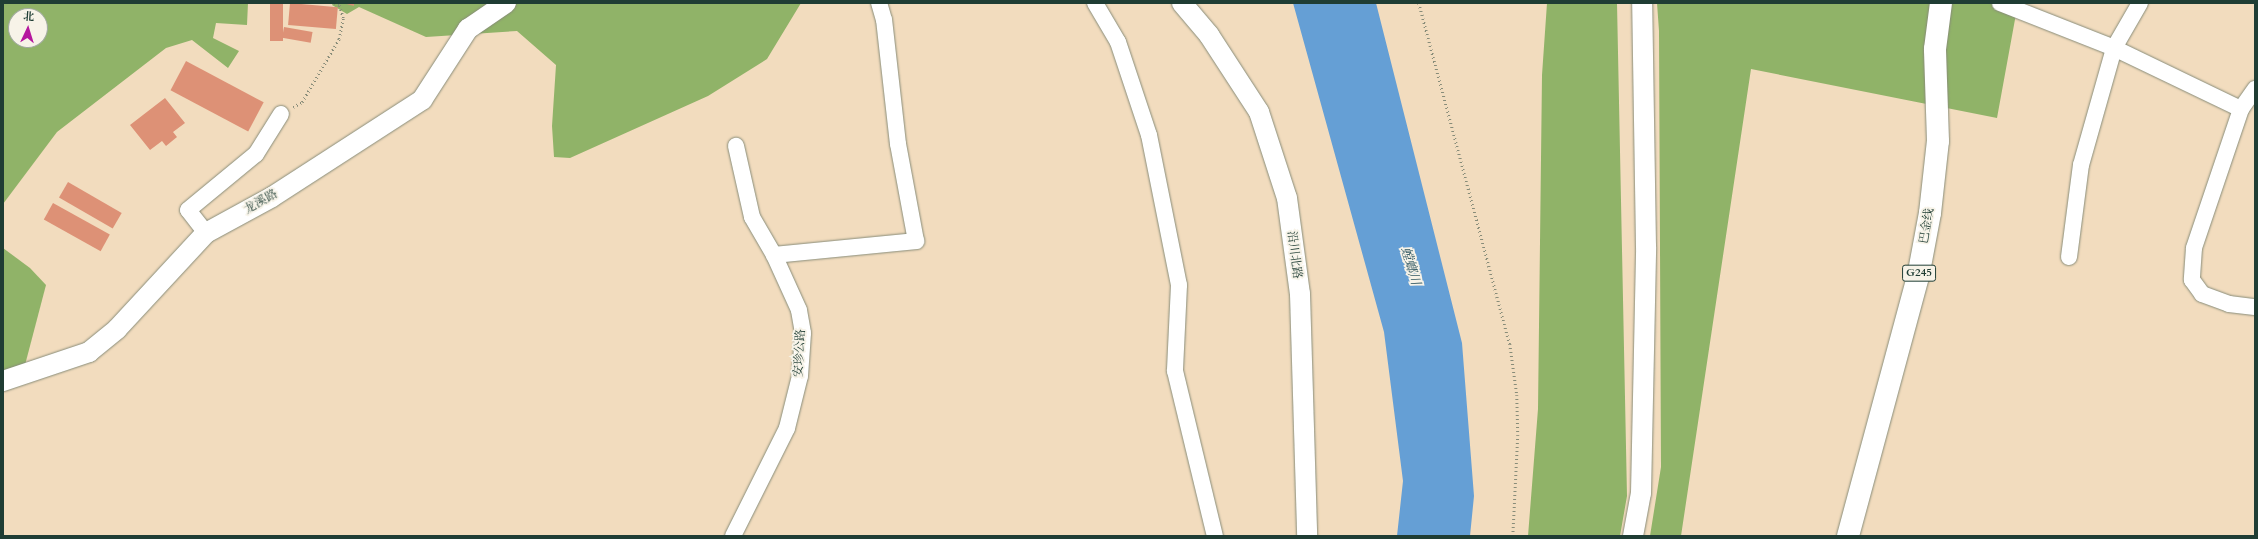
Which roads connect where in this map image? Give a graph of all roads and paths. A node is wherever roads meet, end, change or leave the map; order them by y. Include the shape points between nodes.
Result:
1 (334, 3) edge
2 (506, 3) edge
3 (879, 3) edge
4 (1096, 3) edge
5 (1182, 3) edge
6 (1419, 3) edge
7 (1642, 3) edge
8 (1941, 3) edge
9 (2000, 3) edge
10 (2140, 3) edge
11 (2114, 48) junction
12 (2255, 89) edge
13 (2241, 109) junction
14 (281, 114) joint
15 (736, 146) dead end
16 (206, 233) junction
17 (774, 255) junction
18 (2069, 256) dead end
19 (2255, 307) edge
20 (3, 381) edge
21 (734, 536) edge
22 (1216, 536) edge
23 (1307, 536) edge
24 (1513, 536) edge
25 (1633, 536) edge
26 (1848, 536) edge

1 - 14 path via 339,5 343,18 339,39 302,102
2 - 16 main road, 龙溪路 via 468,29 422,100 272,197
3 - 17 street via 885,28 898,144 916,241
4 - 22 street via 1118,42 1149,135 1179,284 1175,371
5 - 23 main road, 沿川北路 via 1209,35 1259,112 1287,198 1300,294
6 - 24 path via 1510,344 1517,395 1518,435
7 - 25 main road via 1646,255 1641,493
8 - 26 highway, 巴金线 / G245 via 1935,49 1938,141 1930,213 1918,277
9 - 11 street
10 - 11 street
11 - 13 street
11 - 18 street via 2081,164
12 - 13 street
13 - 19 street via 2194,248 2192,280 2202,294 2229,304
14 - 16 street via 256,154 188,210
15 - 17 street, 安珍公路 via 752,217
16 - 20 main road, 龙溪路 via 117,329 89,352
17 - 21 street, 安珍公路 via 799,310 803,333 800,376 787,428

